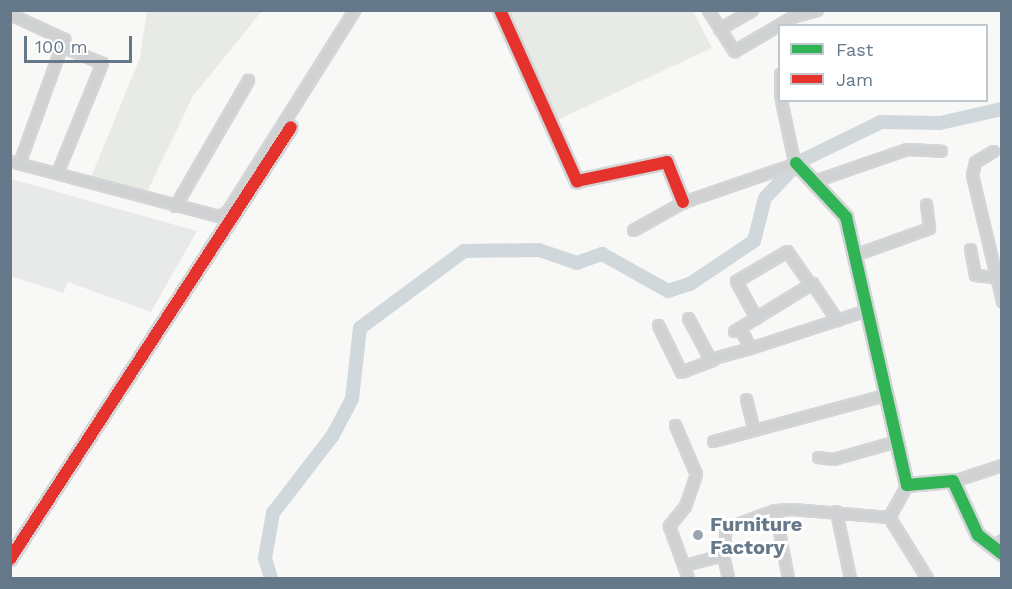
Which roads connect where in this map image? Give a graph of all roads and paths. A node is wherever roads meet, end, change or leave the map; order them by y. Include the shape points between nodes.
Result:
1 (354, 10) edge
2 (500, 10) edge
3 (708, 10) edge
4 (752, 10) edge
5 (817, 10) edge
6 (10, 14) edge
7 (792, 14) edge
8 (719, 29) junction
9 (61, 46) junction
10 (248, 80) dead end
11 (781, 102) edge
12 (291, 127) dead end
13 (941, 151) dead end
14 (993, 151) dead end
15 (15, 162) edge
16 (796, 163) junction
17 (57, 173) junction
18 (818, 180) junction
19 (683, 202) junction
20 (926, 204) dead end
21 (175, 206) junction
22 (222, 221) junction
23 (633, 230) dead end
24 (970, 249) dead end
25 (854, 255) junction
26 (995, 277) junction
27 (810, 284) junction
28 (1002, 301) edge
29 (867, 310) junction
30 (688, 318) dead end
31 (756, 318) junction
32 (837, 320) junction
33 (657, 325) dead end
34 (750, 348) junction
35 (714, 360) junction
36 (885, 395) junction
37 (746, 399) dead end
38 (675, 425) dead end
39 (754, 430) junction
40 (713, 441) dead end
41 (897, 441) junction
42 (818, 457) dead end
43 (1002, 465) edge
44 (953, 481) junction
45 (907, 485) junction
46 (776, 510) junction
47 (836, 511) junction
48 (890, 516) junction
49 (1002, 540) edge
50 (996, 550) edge
51 (723, 555) junction
52 (10, 559) edge
53 (685, 565) junction
54 (688, 579) edge
55 (728, 579) edge
56 (788, 579) edge
57 (850, 579) edge
58 (927, 579) edge

1 - 22 street
2 - 19 street via 577,181 667,162
3 - 8 street
4 - 8 street
5 - 7 street
6 - 9 street via 63,34
7 - 8 street via 734,51
9 - 15 street
9 - 17 street via 102,63
10 - 21 street
11 - 16 street
12 - 22 street
13 - 18 street via 907,149
14 - 26 street via 975,162 972,175
15 - 17 street
16 - 18 street
16 - 19 street
17 - 21 street
18 - 25 street via 846,217
19 - 23 street
20 - 25 street via 929,228
21 - 22 street
22 - 52 street
24 - 26 street via 975,275
25 - 29 street
26 - 28 street
27 - 31 street
27 - 31 street via 787,251 736,281
27 - 32 street via 816,283
29 - 32 street
29 - 36 street
30 - 35 street
31 - 34 street via 737,329
32 - 34 street
33 - 35 street via 681,372
34 - 35 street
36 - 39 street
36 - 41 street
37 - 39 street
38 - 53 street via 696,474 685,506 669,526
39 - 40 street
41 - 42 street via 832,459
41 - 45 street
43 - 44 street
44 - 45 street
44 - 50 street via 978,535
45 - 48 street
46 - 47 street
46 - 51 street via 726,528
46 - 56 street
47 - 48 street
47 - 57 street via 841,555
48 - 58 street
49 - 50 street
51 - 53 street
51 - 55 street
53 - 54 street

